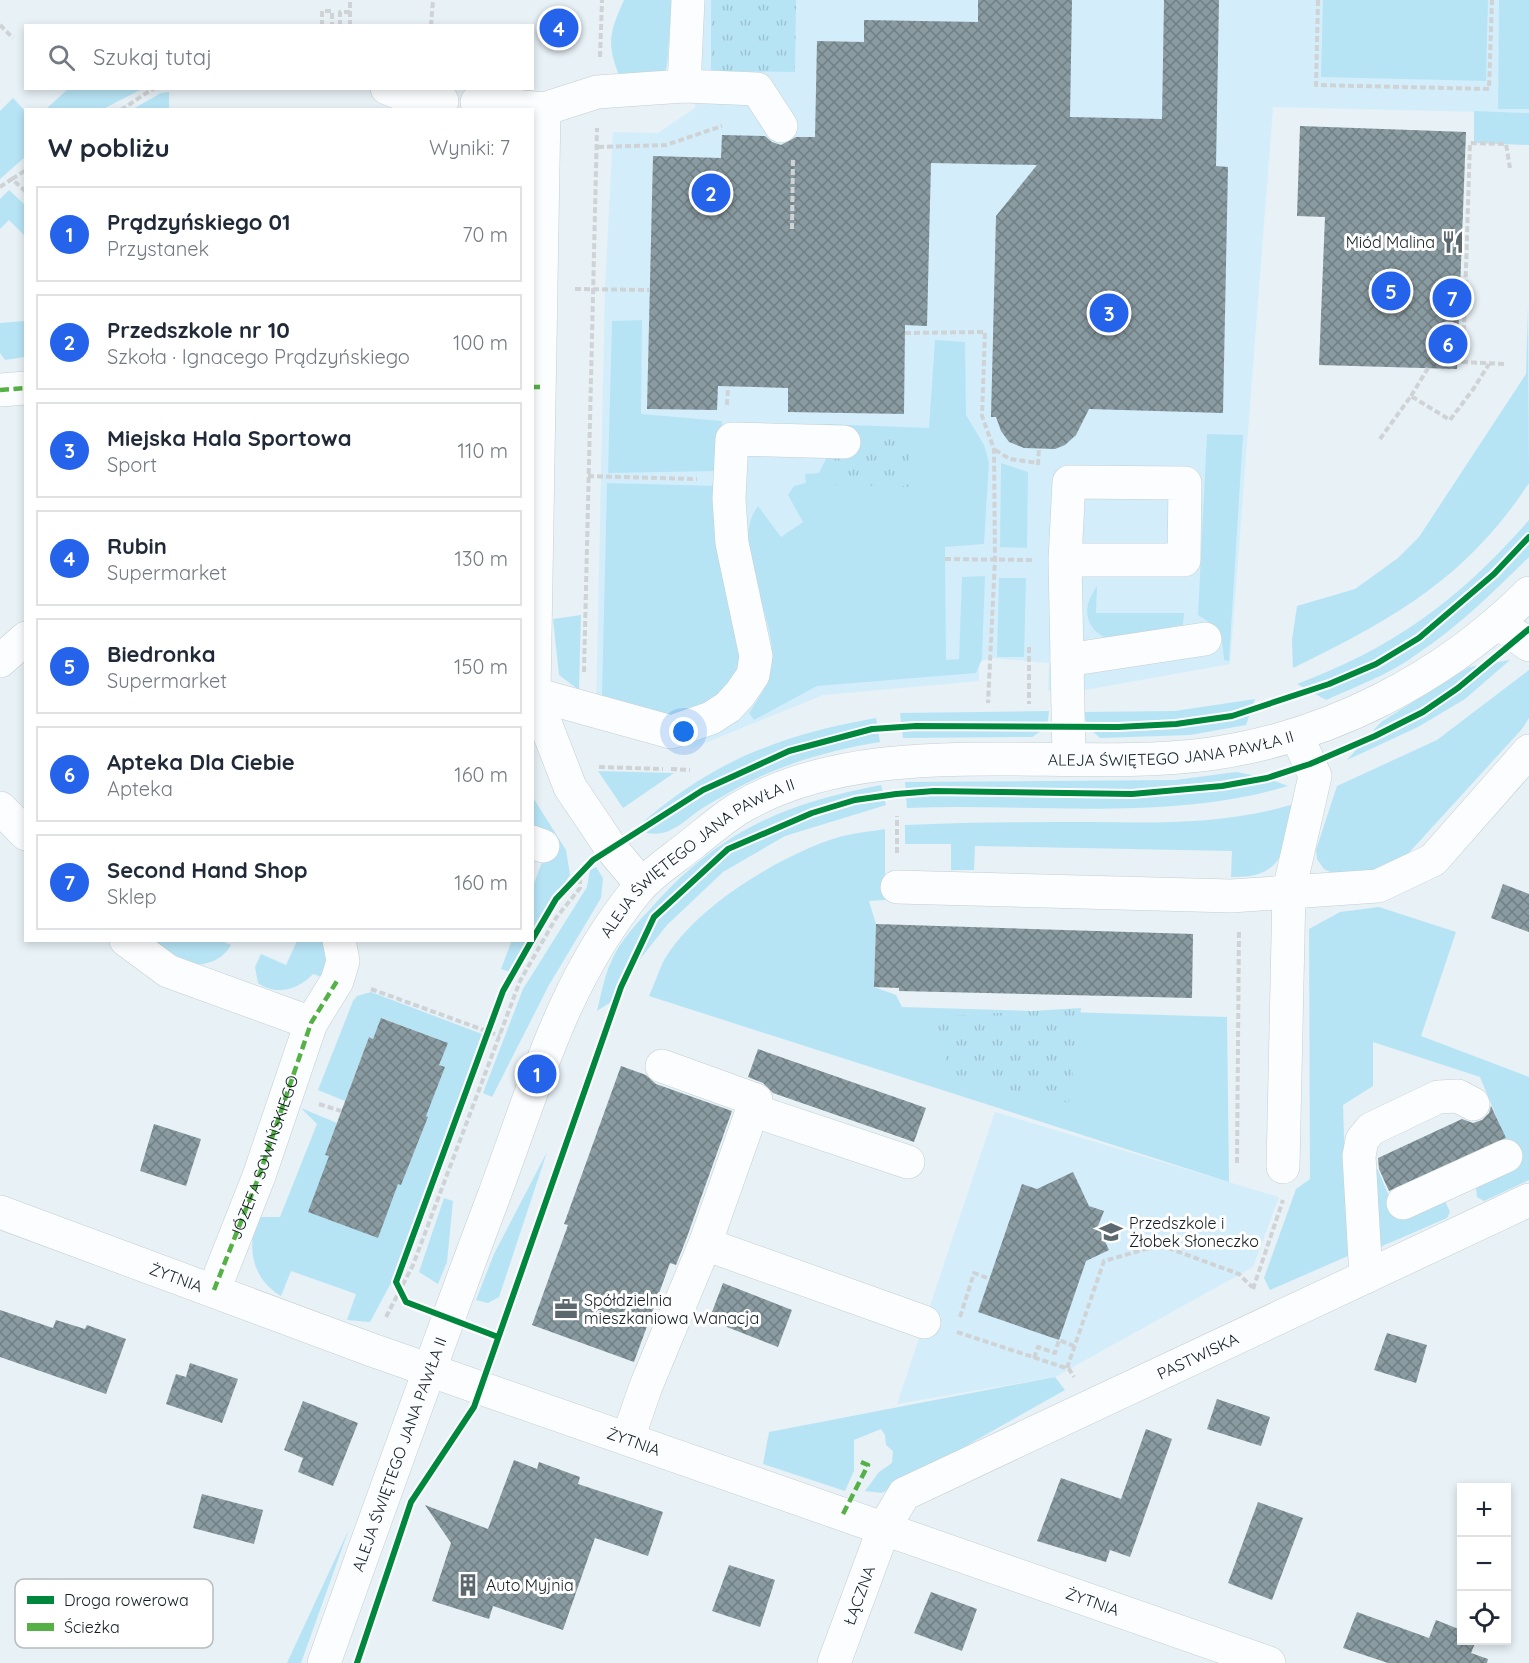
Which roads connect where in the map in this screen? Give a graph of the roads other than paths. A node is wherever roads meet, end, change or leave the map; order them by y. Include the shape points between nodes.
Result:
1 (688, 0) edge
2 (684, 86) junction
3 (392, 90) edge
4 (442, 101) dead end
5 (477, 102) dead end
6 (544, 109) junction
7 (780, 126) road end
8 (536, 387) edge
9 (24, 388) edge
10 (0, 390) edge
11 (844, 442) dead end
12 (1065, 560) road end
13 (1529, 592) edge
14 (1498, 623) junction
15 (1205, 639) dead end
16 (24, 640) edge
17 (1529, 645) edge
18 (1067, 660) junction
19 (0, 662) edge
20 (534, 694) junction
21 (1297, 736) junction
22 (1529, 751) edge
23 (1069, 759) junction
24 (0, 808) edge
25 (24, 832) edge
26 (642, 884) junction
27 (897, 887) dead end
28 (1289, 891) junction
29 (129, 942) edge
30 (339, 942) edge
31 (310, 1023) junction
32 (662, 1066) dead end
33 (1473, 1104) dead end
34 (752, 1110) junction
35 (1506, 1156) dead end
36 (908, 1162) dead end
37 (1283, 1167) road end
38 (1453, 1181) junction
39 (1529, 1200) edge
40 (1403, 1203) dead end
41 (0, 1212) edge
42 (1472, 1227) junction
43 (705, 1244) junction
44 (1366, 1277) junction
45 (214, 1290) junction
46 (924, 1322) dead end
47 (428, 1369) junction
48 (628, 1438) junction
49 (884, 1528) junction
50 (324, 1663) edge
51 (834, 1663) edge
52 (1269, 1663) edge

1 - 2 street
2 - 6 street via 597,92
2 - 7 street via 757,89
3 - 4 street via 413,98
5 - 6 street
6 - 8 street
8 - 20 street
9 - 10 street
11 - 20 street via 732,439 732,543 756,656 753,675 728,707 711,718 671,732
12 - 18 street
13 - 14 street, ALEJA ŚWIĘTEGO JANA PAWŁA II
14 - 17 street
14 - 21 street, ALEJA ŚWIĘTEGO JANA PAWŁA II via 1421,679
15 - 18 street
16 - 19 street
18 - 23 street
20 - 26 street via 570,787 611,848
21 - 23 street, ALEJA ŚWIĘTEGO JANA PAWŁA II via 1211,754 1129,761
21 - 28 street via 1315,776
22 - 28 street via 1433,860 1378,886
23 - 26 street, ALEJA ŚWIĘTEGO JANA PAWŁA II via 893,762 835,771 785,787 737,809
24 - 25 street
26 - 47 street, ALEJA ŚWIĘTEGO JANA PAWŁA II via 609,926 571,989
27 - 28 street via 1231,896
28 - 37 street
29 - 31 street via 168,971
30 - 31 street, JÓZEFA SOWIŃSKIEGO via 351,985
31 - 45 street, JÓZEFA SOWIŃSKIEGO via 259,1176
32 - 34 street via 756,1100
33 - 44 street via 1458,1096 1442,1095 1371,1129 1362,1140 1359,1156
34 - 36 street
34 - 43 street
35 - 38 street
38 - 40 street
38 - 42 street
39 - 42 street, PASTWISKA
41 - 45 street, ŻYTNIA
42 - 44 street, PASTWISKA
43 - 46 street
43 - 48 street
44 - 49 street, PASTWISKA via 904,1494
45 - 47 street, ŻYTNIA
47 - 48 street, ŻYTNIA
47 - 50 street, ALEJA ŚWIĘTEGO JANA PAWŁA II
48 - 49 street, ŻYTNIA
49 - 51 street, ŁĄCZNA
49 - 52 street, ŻYTNIA

